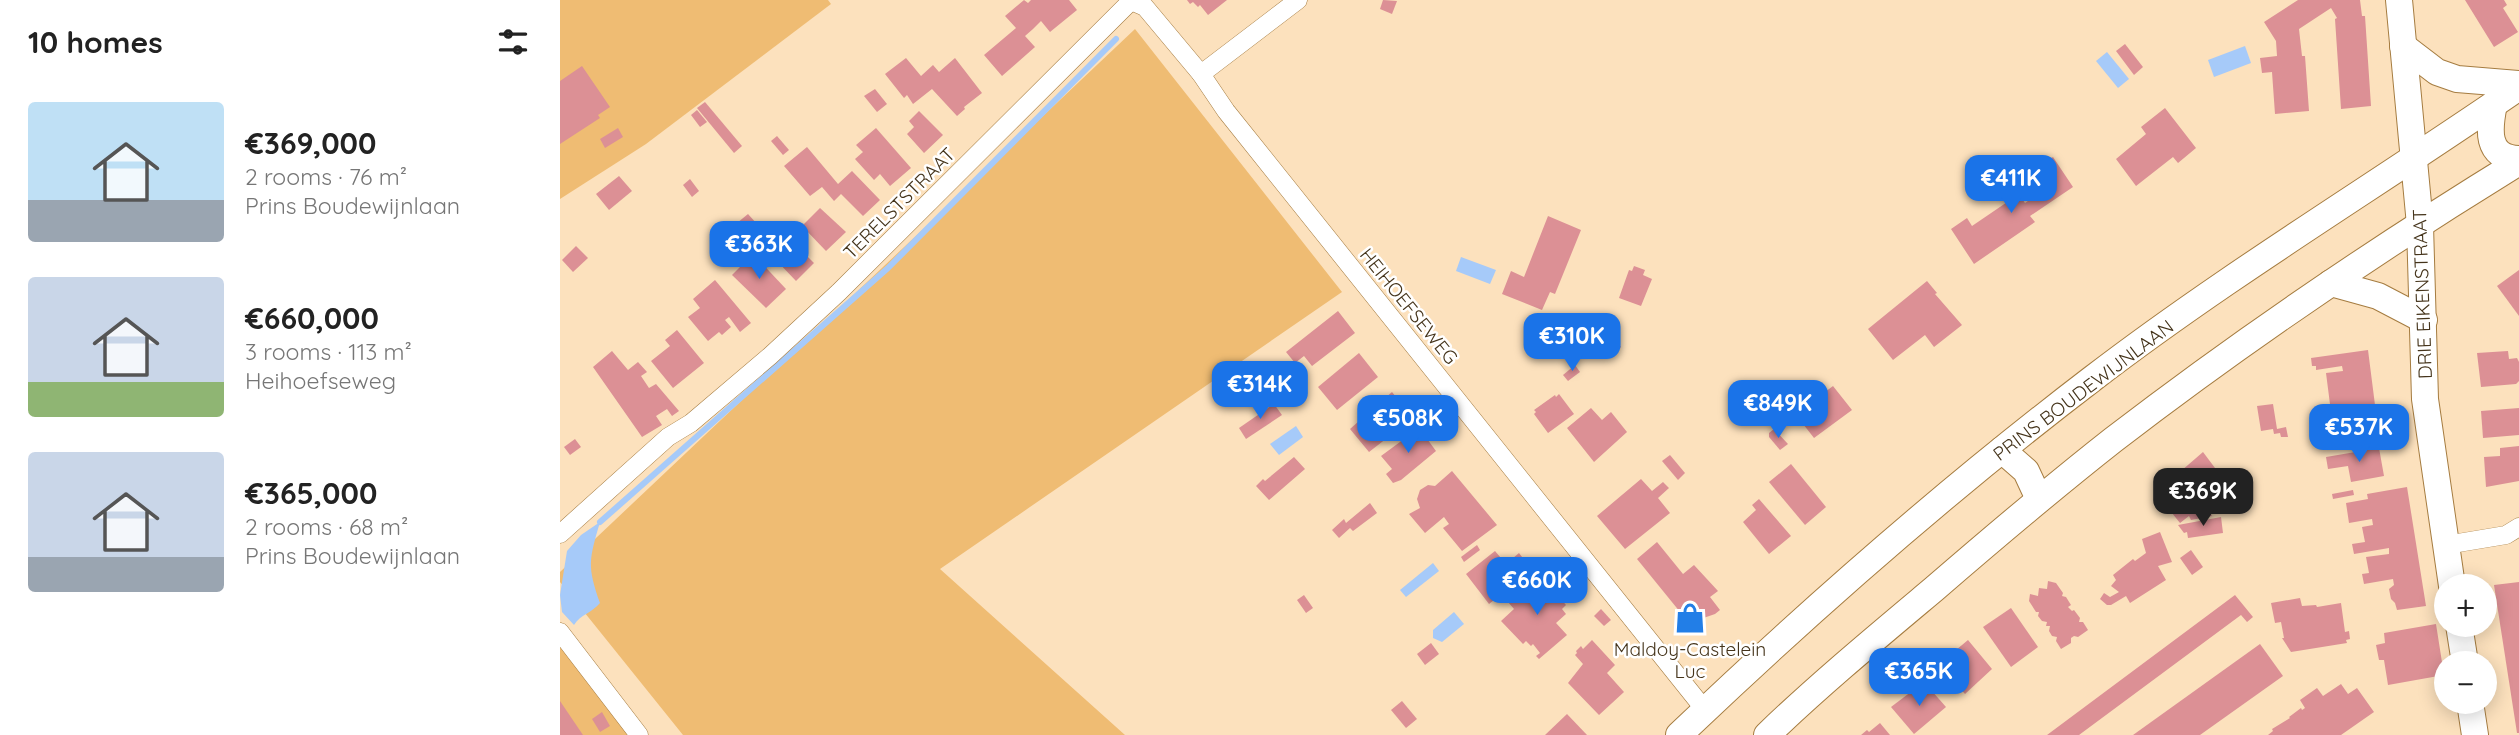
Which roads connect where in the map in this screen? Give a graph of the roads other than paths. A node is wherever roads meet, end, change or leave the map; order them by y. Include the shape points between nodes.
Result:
1 (1298, 0) edge
2 (2399, 0) edge
3 (1130, 1) edge
4 (2403, 46) junction
5 (1201, 74) junction
6 (2519, 85) edge
7 (2494, 104) junction
8 (2414, 158) junction
9 (2519, 161) edge
10 (2420, 225) junction
11 (2331, 284) junction
12 (2424, 320) junction
13 (2002, 450) junction
14 (2039, 499) junction
15 (2519, 527) edge
16 (560, 534) edge
17 (2446, 545) junction
18 (2450, 574) edge
19 (560, 632) edge
20 (1705, 710) junction
21 (2472, 714) edge
22 (639, 735) edge
23 (1679, 735) edge
24 (1767, 735) edge
25 (2475, 735) edge

1 - 5 street
2 - 4 main road, DRIE EIKENSTRAAT
3 - 5 street, HEIHOEFSEWEG via 1145,7
3 - 16 street, TERELSTSTRAAT via 839,292
4 - 6 main road via 2437,72 2457,79
4 - 8 main road, DRIE EIKENSTRAAT
5 - 20 street, HEIHOEFSEWEG via 1234,122
6 - 7 main road, PRINS BOUDEWIJNLAAN
7 - 8 main road, PRINS BOUDEWIJNLAAN
7 - 9 main road via 2490,136 2495,148
8 - 10 main road, DRIE EIKENSTRAAT
8 - 13 main road, PRINS BOUDEWIJNLAAN via 2230,279
9 - 10 main road
10 - 11 main road
10 - 12 main road, DRIE EIKENSTRAAT
11 - 12 main road via 2378,296
11 - 14 main road
12 - 17 main road, DRIE EIKENSTRAAT via 2425,399
13 - 14 main road via 2026,471
13 - 20 main road, PRINS BOUDEWIJNLAAN
14 - 24 main road
15 - 17 street via 2506,536
17 - 18 main road, DRIE EIKENSTRAAT
19 - 22 street
20 - 23 main road, PRINS BOUDEWIJNLAAN
21 - 25 main road

